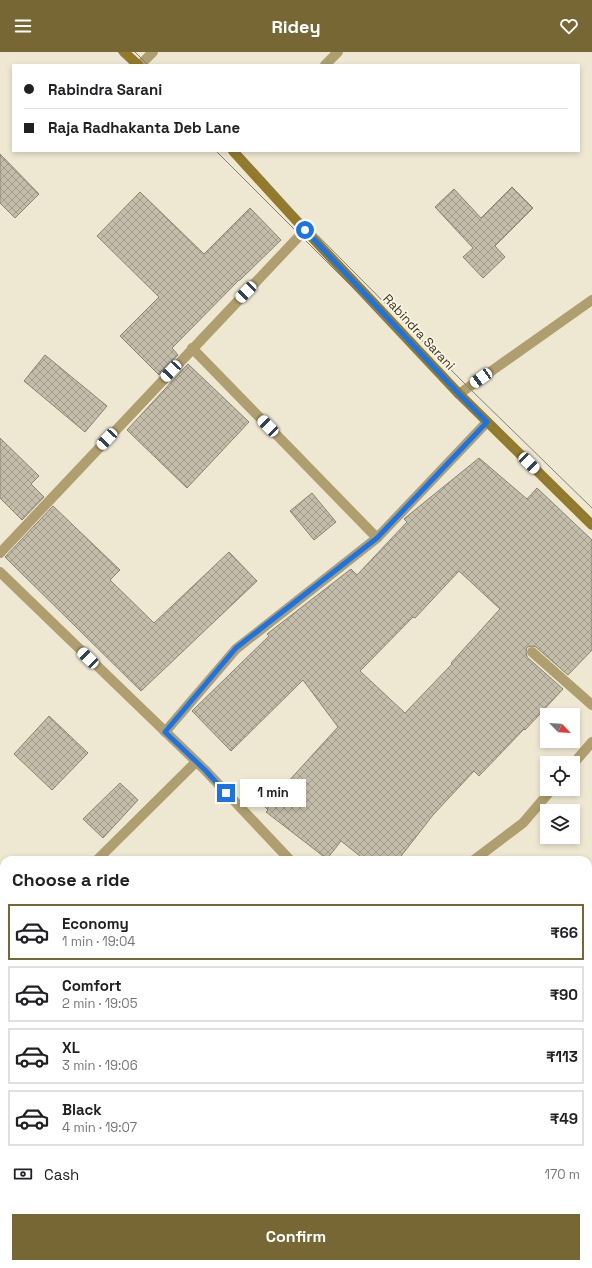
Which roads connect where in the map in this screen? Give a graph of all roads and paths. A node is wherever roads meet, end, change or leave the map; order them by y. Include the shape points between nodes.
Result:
1 (124, 52) edge
2 (153, 52) edge
3 (338, 52) edge
4 (137, 64) edge
5 (139, 64) edge
6 (326, 64) edge
7 (238, 152) edge
8 (305, 230) junction
9 (592, 300) edge
10 (192, 348) junction
11 (459, 394) junction
12 (487, 422) junction
13 (592, 525) edge
14 (377, 538) junction
15 (0, 553) edge
16 (0, 572) edge
17 (532, 652) dead end
18 (592, 705) edge
19 (165, 732) junction
20 (592, 742) edge
21 (580, 756) edge
22 (196, 762) junction
23 (546, 796) edge
24 (101, 856) edge
25 (286, 856) edge
26 (479, 856) edge

1 - 4 main road
2 - 5 street
3 - 6 street
7 - 8 main road, Rabindra Sarani
8 - 10 street
8 - 11 main road, Rabindra Sarani
9 - 11 street
10 - 14 street
10 - 15 street
11 - 12 main road, Rabindra Sarani
12 - 13 main road, Rabindra Sarani
12 - 14 street
14 - 19 street via 236,648
16 - 19 street
17 - 18 street
19 - 22 street
20 - 21 street
22 - 24 street
22 - 25 street
23 - 26 street via 523,823

